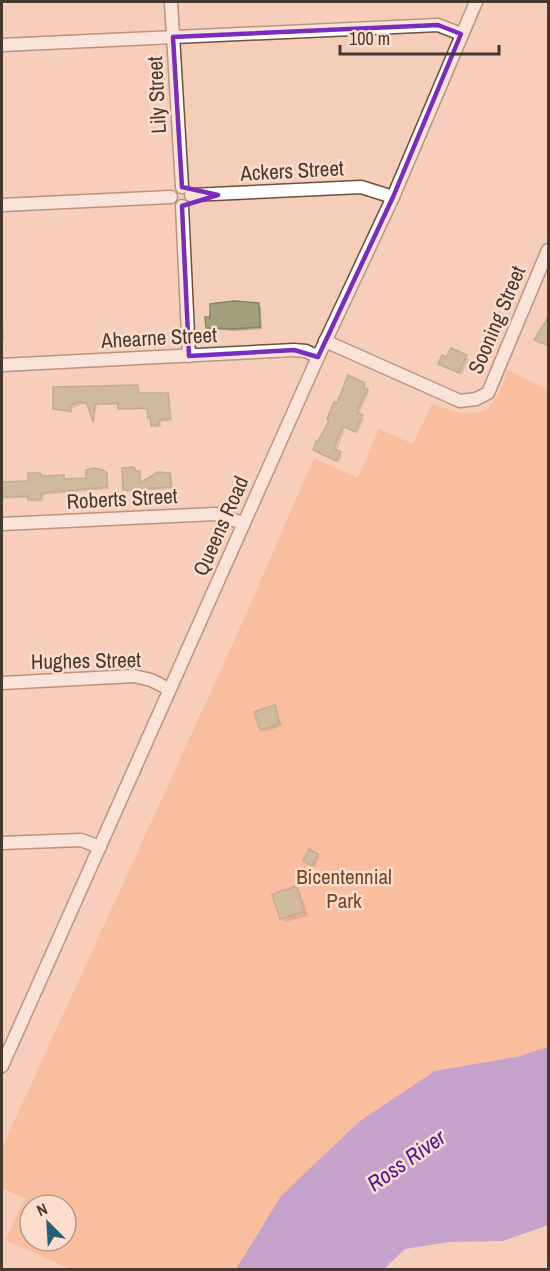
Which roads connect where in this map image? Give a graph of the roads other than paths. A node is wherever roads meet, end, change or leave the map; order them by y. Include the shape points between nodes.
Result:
1 (171, 2) edge
2 (476, 2) edge
3 (461, 34) junction
4 (173, 37) junction
5 (2, 45) edge
6 (186, 191) junction
7 (171, 197) junction
8 (393, 197) junction
9 (2, 205) edge
10 (182, 206) junction
11 (549, 250) edge
12 (325, 341) junction
13 (189, 356) junction
14 (318, 357) junction
15 (2, 365) edge
16 (243, 523) junction
17 (2, 524) edge
18 (2, 683) edge
19 (169, 688) junction
20 (2, 843) edge
21 (100, 848) junction
22 (2, 1066) edge

1 - 4 street, Lily Street
2 - 3 street, Queens Road
3 - 4 street via 438,24
3 - 8 street, Queens Road
4 - 5 street
4 - 6 street, Lily Street
6 - 7 street via 173,191
6 - 8 street, Ackers Street via 361,188
6 - 10 street via 189,201
7 - 9 street
7 - 10 street
8 - 12 street, Queens Road
10 - 13 street
11 - 12 street, Sooning Street via 488,393 476,399 460,402
12 - 14 street, Queens Road
13 - 14 street, Ahearne Street via 294,350
13 - 15 street, Ahearne Street
14 - 16 street, Queens Road
16 - 17 street, Roberts Street via 215,514
16 - 19 street, Queens Road
18 - 19 street, Hughes Street via 134,676
19 - 21 street, Queens Road
20 - 21 street via 81,840
21 - 22 street, Queens Road

